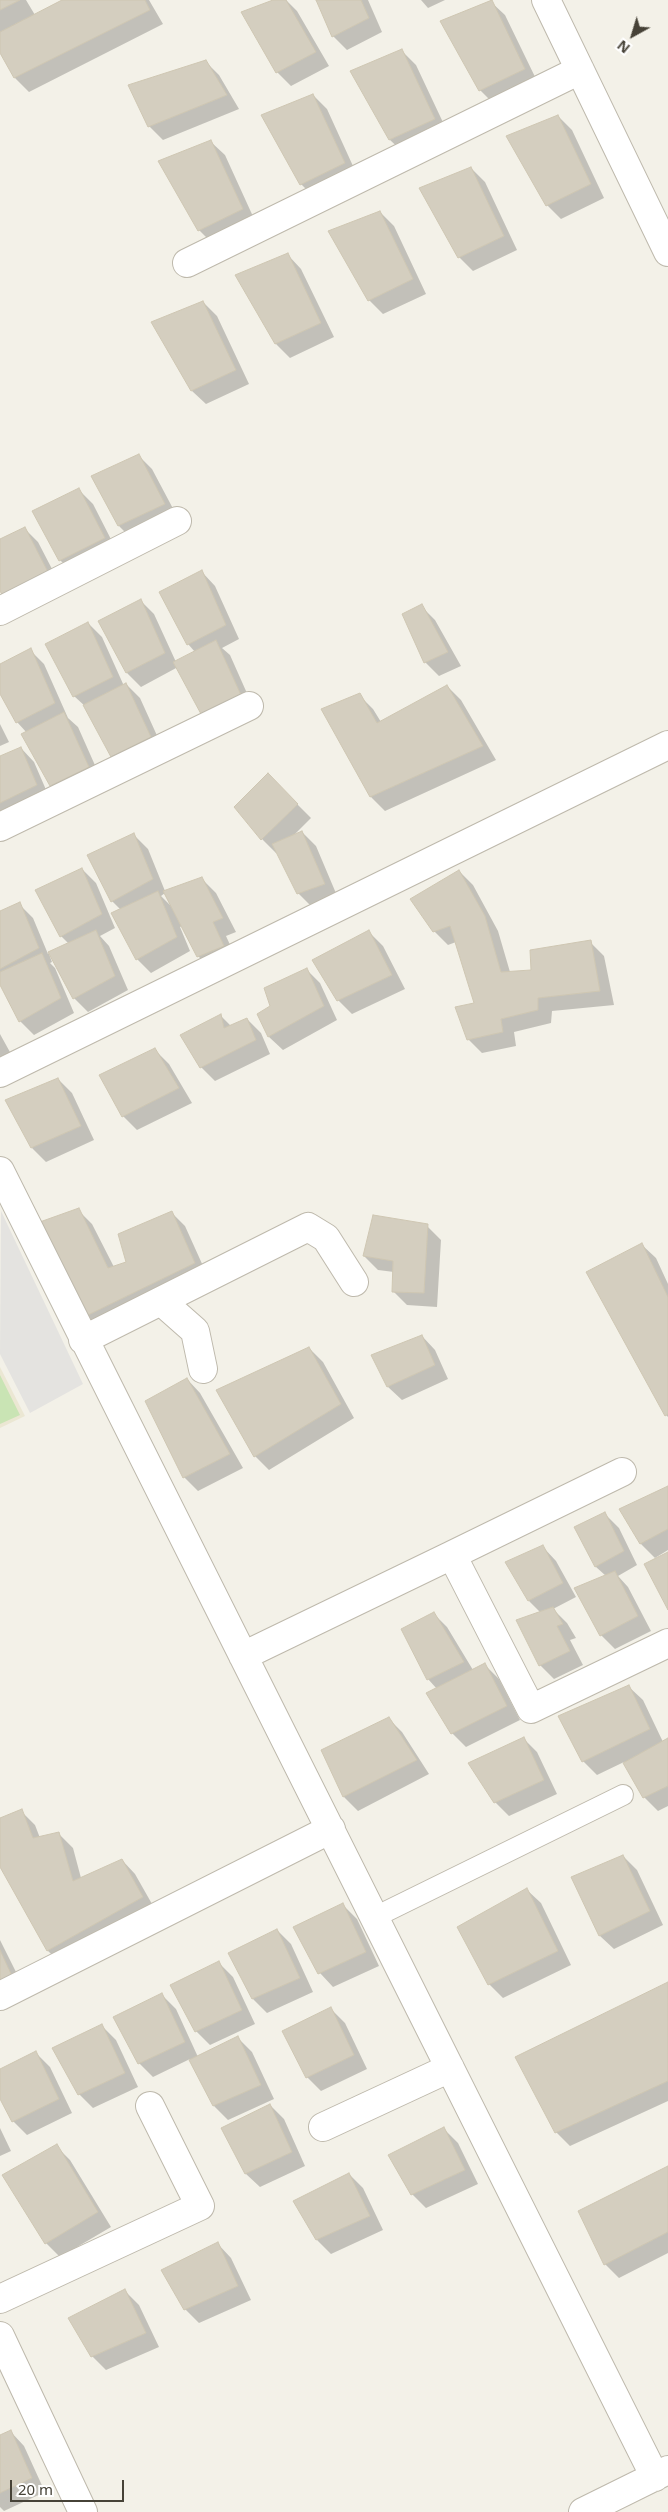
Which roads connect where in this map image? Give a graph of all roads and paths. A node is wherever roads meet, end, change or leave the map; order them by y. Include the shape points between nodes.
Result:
1 (546, 0) edge
2 (580, 70) junction
3 (668, 252) edge
4 (187, 263) dead end
5 (177, 521) dead end
6 (0, 611) edge
7 (249, 706) dead end
8 (668, 745) edge
9 (0, 827) edge
10 (0, 1073) edge
11 (0, 1171) edge
12 (354, 1282) dead end
13 (161, 1300) junction
14 (83, 1340) junction
15 (203, 1369) dead end
16 (622, 1472) dead end
17 (452, 1555) junction
18 (668, 1643) edge
19 (243, 1656) junction
20 (623, 1795) dead end
21 (331, 1830) junction
22 (375, 1917) junction
23 (0, 1996) edge
24 (450, 2068) junction
25 (150, 2106) dead end
26 (323, 2127) dead end
27 (0, 2299) edge
28 (0, 2336) edge
29 (661, 2473) edge
30 (83, 2512) edge
31 (583, 2512) edge

1 - 2 street
2 - 3 street
2 - 4 street
5 - 6 street
7 - 9 street
8 - 10 street
11 - 14 street
12 - 13 street via 326,1238 308,1227
13 - 14 street
13 - 15 street via 195,1331
14 - 19 street
16 - 17 street
17 - 18 street via 531,1709
17 - 19 street
19 - 21 street
20 - 22 lane
21 - 22 street
21 - 23 street
22 - 24 street
24 - 26 street
24 - 29 street
25 - 27 street via 200,2206
28 - 30 street
29 - 31 street

